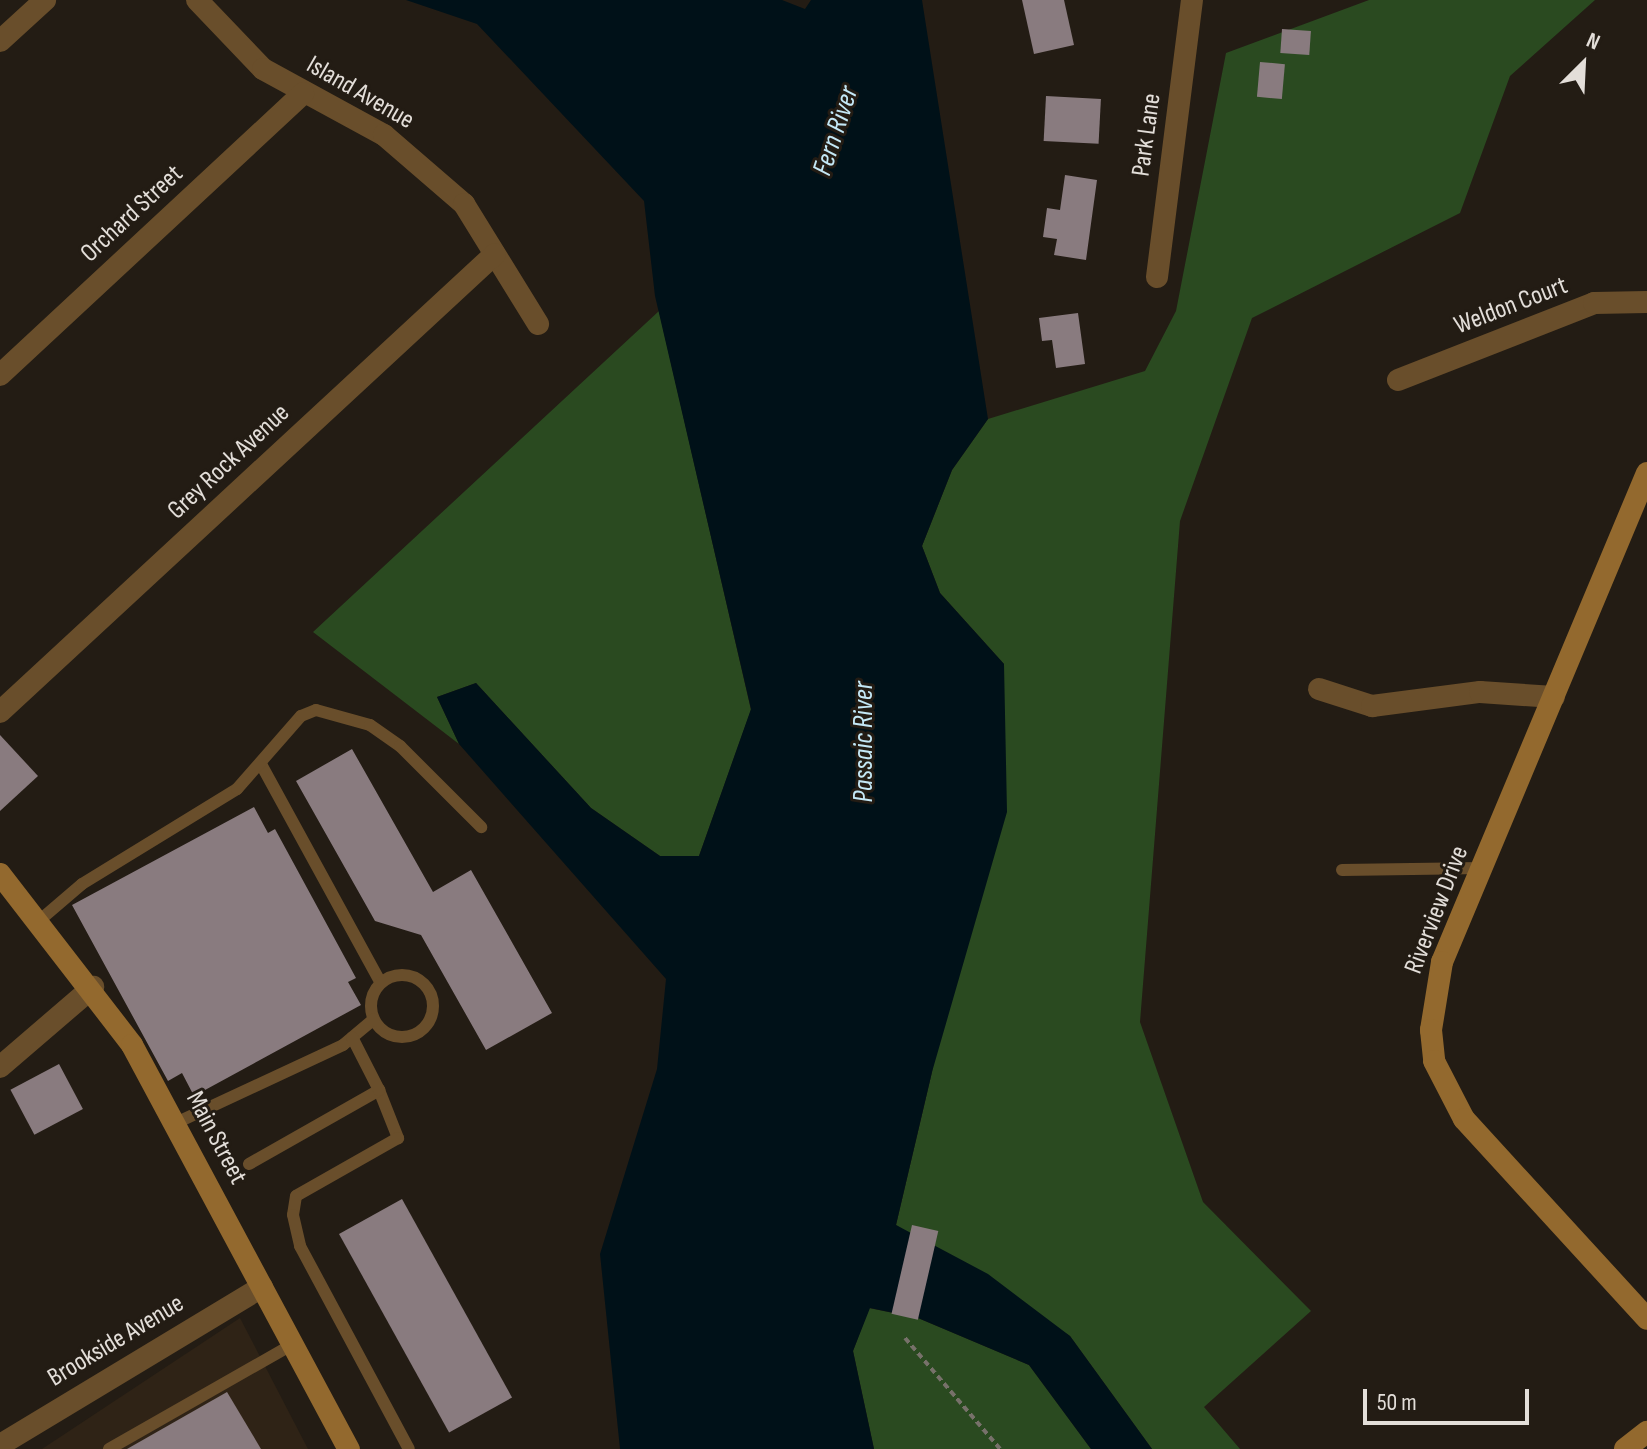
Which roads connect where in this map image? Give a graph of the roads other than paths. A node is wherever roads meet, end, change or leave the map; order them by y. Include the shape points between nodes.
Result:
1 (45, 0) edge
2 (197, 0) edge
3 (1192, 0) edge
4 (0, 41) edge
5 (303, 93) junction
6 (495, 254) junction
7 (1157, 277) dead end
8 (1647, 302) edge
9 (538, 324) dead end
10 (0, 375) edge
11 (1398, 380) dead end
12 (1647, 473) edge
13 (1319, 689) dead end
14 (1554, 697) junction
15 (0, 712) edge
16 (262, 766) junction
17 (481, 827) dead end
18 (1482, 868) junction
19 (1342, 870) dead end
20 (0, 874) edge
21 (40, 920) junction
22 (381, 983) junction
23 (93, 987) junction
24 (374, 1019) junction
25 (352, 1037) junction
26 (0, 1067) edge
27 (379, 1090) junction
28 (178, 1122) junction
29 (249, 1164) dead end
30 (262, 1287) junction
31 (1647, 1319) edge
32 (293, 1344) junction
33 (1647, 1432) edge
34 (0, 1445) edge
35 (109, 1449) edge
36 (349, 1449) edge
37 (409, 1449) edge
38 (1625, 1449) edge

1 - 4 street
2 - 5 street, Island Avenue via 263,69
3 - 7 street, Park Lane
5 - 6 street, Island Avenue via 410,155 464,204
5 - 10 street, Orchard Street
6 - 9 street, Island Avenue
6 - 15 street, Grey Rock Avenue
8 - 11 street, Weldon Court via 1594,303
12 - 14 main road, Riverview Drive
13 - 14 street via 1372,706 1480,692
14 - 18 main road, Riverview Drive
16 - 17 lane via 301,716 343,715 400,746
16 - 21 lane via 216,805 82,884
16 - 22 lane
18 - 19 lane
18 - 31 main road, Riverview Drive via 1442,962 1431,1030 1434,1061 1464,1119
20 - 21 main road, Main Street
21 - 23 main road, Main Street
22 - 24 lane via 371,1000
22 - 24 lane via 398,975 418,979 431,994 432,1015 419,1032 399,1037
23 - 26 street
23 - 28 main road, Main Street
24 - 25 lane
25 - 27 lane
25 - 28 lane
27 - 29 lane
27 - 37 lane via 398,1138 296,1196 293,1215 300,1246
28 - 30 main road, Main Street
30 - 32 main road, Main Street
30 - 34 street, Brookside Avenue
32 - 35 lane
32 - 36 main road, Main Street
33 - 38 main road

